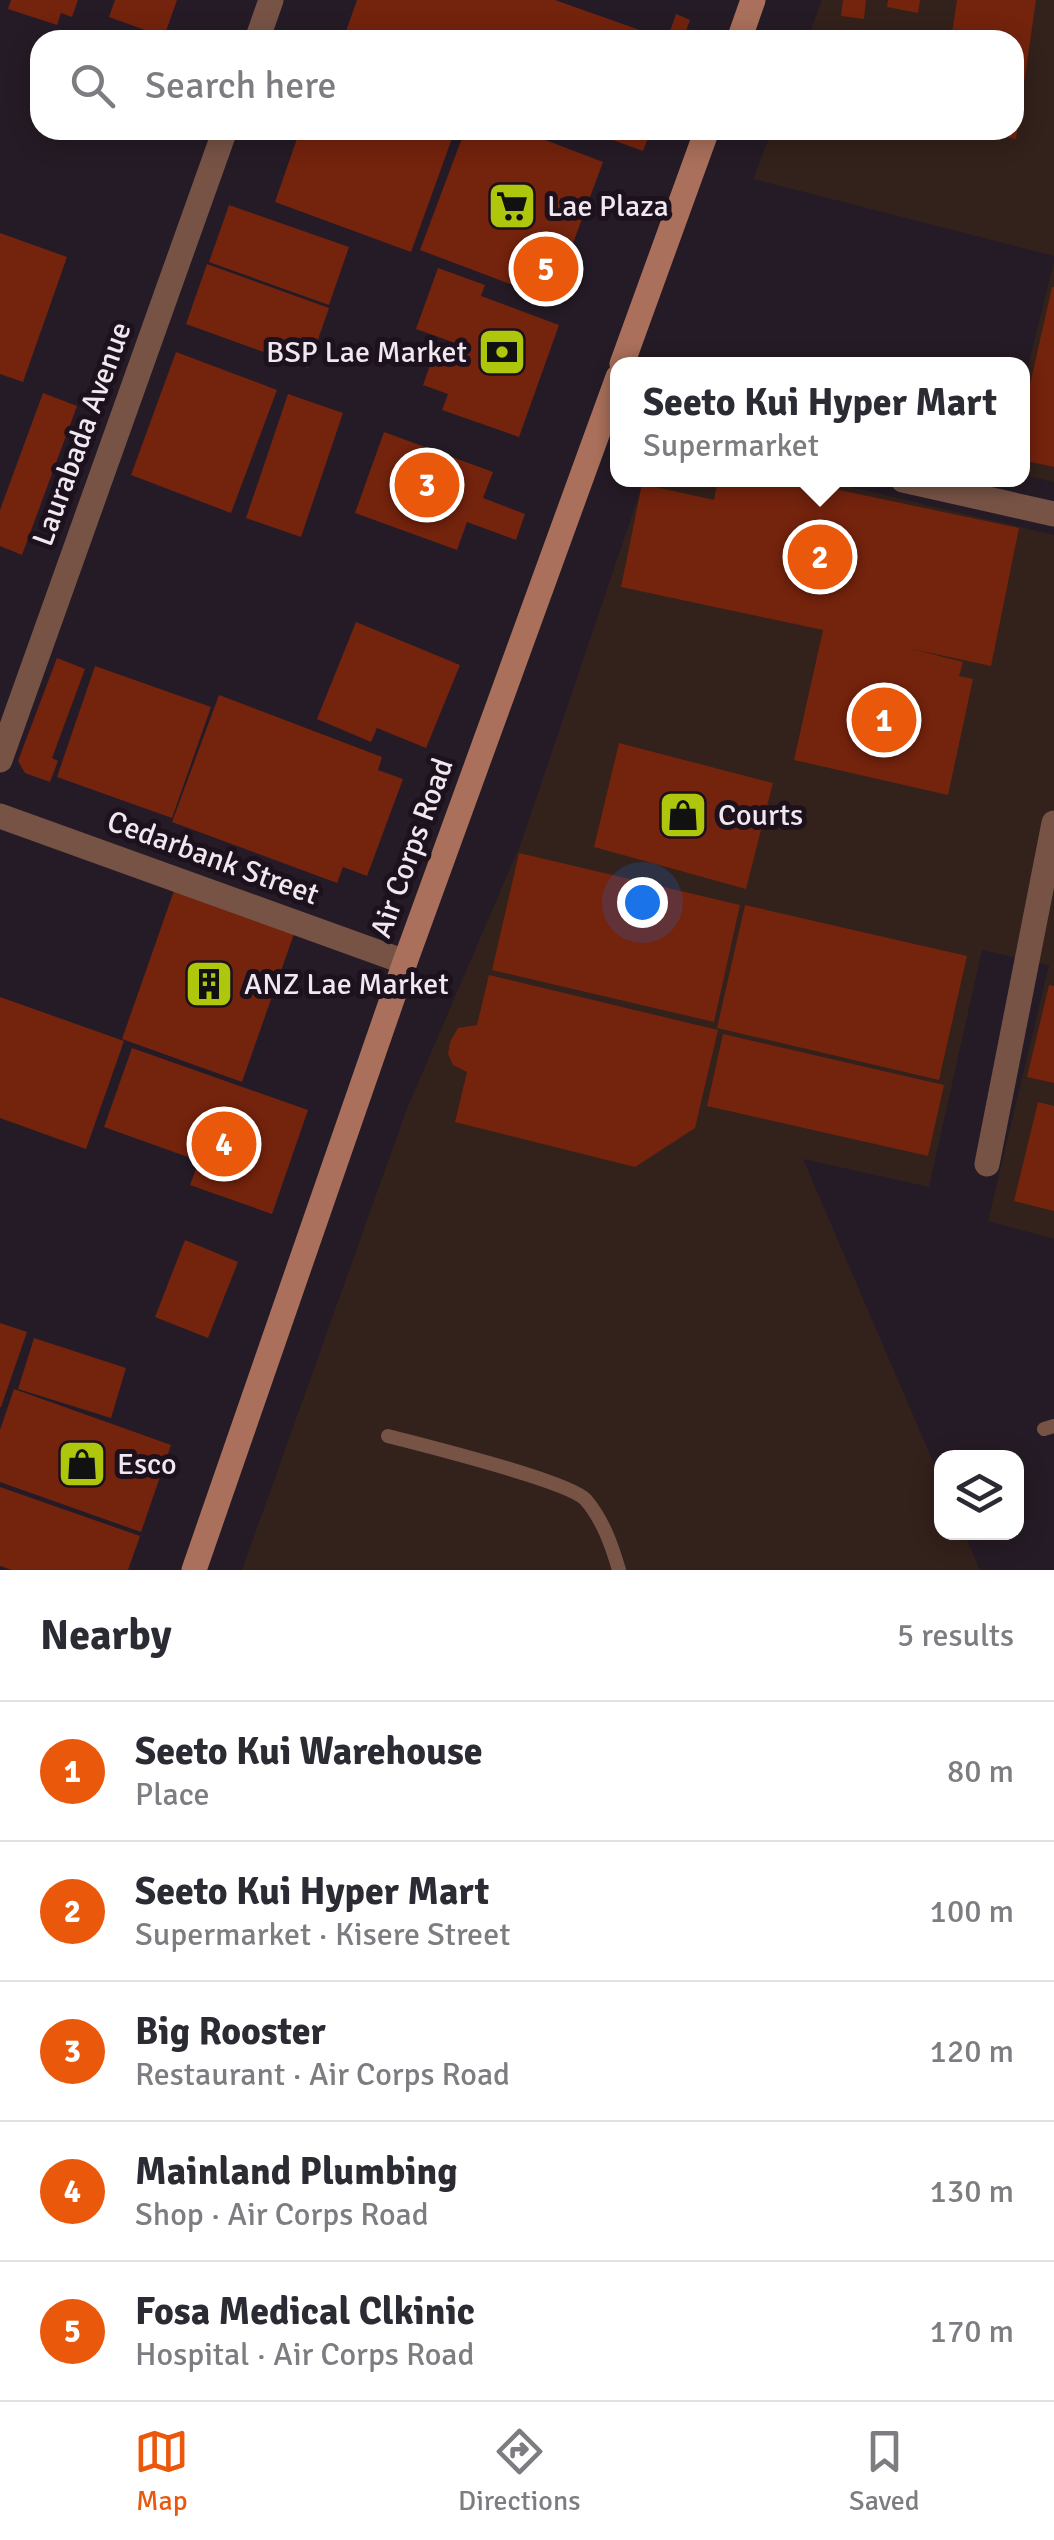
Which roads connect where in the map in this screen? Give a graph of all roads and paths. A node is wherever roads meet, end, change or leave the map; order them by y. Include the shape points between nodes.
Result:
1 (271, 0) edge
2 (753, 0) edge
3 (260, 30) edge
4 (742, 30) edge
5 (221, 140) edge
6 (702, 140) edge
7 (625, 357) edge
8 (610, 416) edge
9 (934, 487) edge
10 (1054, 514) edge
11 (0, 760) edge
12 (0, 816) edge
13 (1054, 823) edge
14 (405, 962) junction
15 (987, 1164) dead end
16 (388, 1436) dead end
17 (194, 1570) edge
18 (619, 1570) edge

1 - 3 street
2 - 4 street
5 - 11 street, Laurabada Avenue
6 - 7 street
8 - 14 street, Air Corps Road
9 - 10 street
12 - 14 street, Cedarbank Street
13 - 15 street
14 - 17 street, Air Corps Road
16 - 18 lane via 585,1498 611,1541

